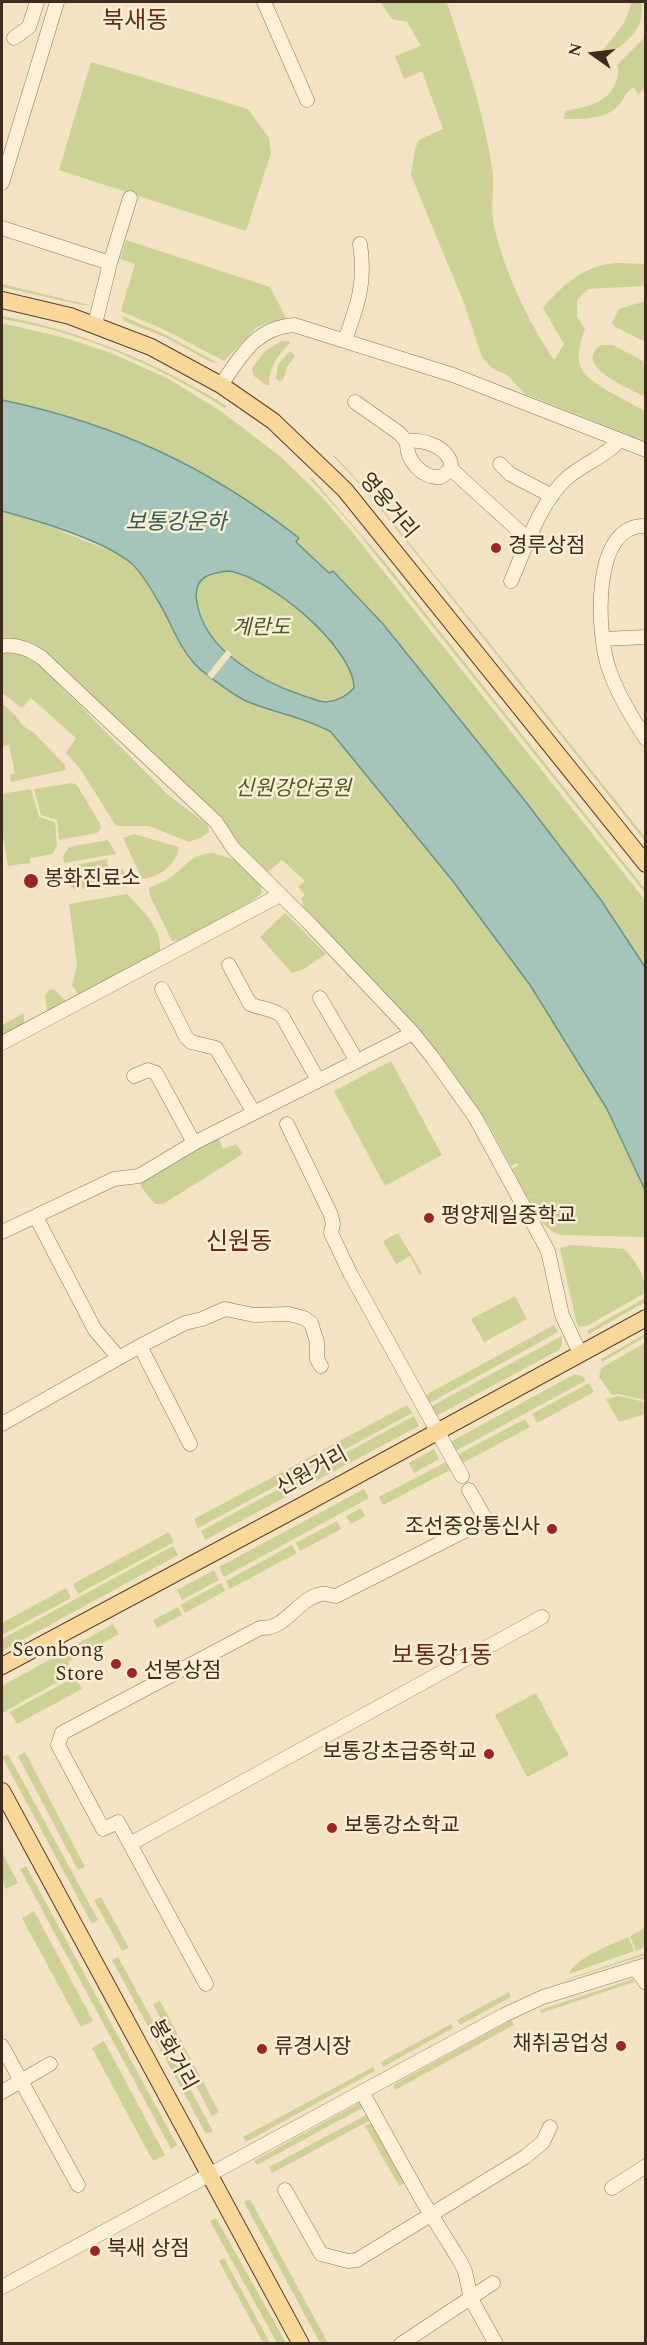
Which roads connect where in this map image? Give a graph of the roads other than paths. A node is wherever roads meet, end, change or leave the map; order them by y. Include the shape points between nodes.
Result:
1 (37, 2) edge
2 (57, 2) edge
3 (264, 2) edge
4 (14, 38) dead end
5 (307, 100) dead end
6 (2, 183) edge
7 (130, 198) dead end
8 (2, 228) edge
9 (360, 244) dead end
10 (110, 263) junction
11 (2, 300) edge
12 (95, 324) junction
13 (345, 340) junction
14 (221, 385) junction
15 (355, 402) dead end
16 (620, 440) junction
17 (407, 442) junction
18 (645, 450) edge
19 (500, 464) dead end
20 (451, 469) junction
21 (552, 496) junction
22 (645, 526) edge
23 (529, 540) junction
24 (511, 581) dead end
25 (645, 637) edge
26 (603, 639) junction
27 (2, 646) edge
28 (645, 739) edge
29 (645, 864) edge
30 (280, 895) junction
31 (229, 965) dead end
32 (162, 989) dead end
33 (320, 998) dead end
34 (412, 1034) junction
35 (2, 1043) edge
36 (357, 1061) junction
37 (134, 1076) dead end
38 (318, 1080) junction
39 (254, 1113) junction
40 (287, 1124) dead end
41 (194, 1143) junction
42 (36, 1217) junction
43 (2, 1232) edge
44 (645, 1318) edge
45 (140, 1346) junction
46 (580, 1353) junction
47 (119, 1358) junction
48 (321, 1366) dead end
49 (2, 1424) edge
50 (437, 1431) junction
51 (190, 1444) dead end
52 (462, 1476) dead end
53 (469, 1490) dead end
54 (542, 1617) dead end
55 (2, 1666) edge
56 (2, 1791) edge
57 (130, 1844) junction
58 (640, 1966) edge
59 (645, 1983) edge
60 (206, 1984) dead end
61 (2, 2046) edge
62 (50, 2064) dead end
63 (21, 2081) junction
64 (2, 2092) edge
65 (362, 2092) junction
66 (550, 2127) dead end
67 (645, 2166) edge
68 (210, 2175) junction
69 (78, 2185) dead end
70 (612, 2188) dead end
71 (285, 2190) dead end
72 (431, 2215) junction
73 (493, 2283) dead end
74 (2, 2287) edge
75 (471, 2299) junction
76 (301, 2343) edge
77 (401, 2343) edge
78 (495, 2343) edge

1 - 4 street via 28,27
2 - 6 street
3 - 5 street
7 - 10 street
8 - 10 street
9 - 13 street via 364,266 361,290
10 - 12 street
11 - 12 main road, 영웅거리
12 - 14 main road, 영웅거리 via 151,346
13 - 14 street via 294,325 268,331 244,352
13 - 16 street via 485,386
14 - 29 main road, 영웅거리 via 273,421 345,490
15 - 17 street
16 - 18 street
16 - 21 street via 611,451 575,471
17 - 20 street via 413,440 440,448 452,462
17 - 20 street via 412,460 425,475 441,477
19 - 21 street via 510,474
20 - 23 street
21 - 23 street
22 - 26 street via 624,532 610,550 600,597
23 - 24 street
25 - 26 street
26 - 28 street via 609,669
27 - 30 street via 30,650 54,668 216,822 233,848
30 - 34 street
30 - 35 street
31 - 38 street via 250,1004 282,1016
32 - 39 street via 186,1037 216,1048
33 - 36 street
34 - 36 street
34 - 46 street via 474,1117 545,1246 562,1315
36 - 38 street
37 - 41 street via 148,1070 156,1073
38 - 39 street
39 - 41 street
40 - 50 street via 331,1215 331,1233 350,1273
41 - 42 street via 139,1176 114,1179
42 - 43 street
42 - 47 street via 95,1330
44 - 46 main road, 신원거리
45 - 47 street
45 - 48 street via 185,1323 225,1309 254,1316 289,1314 311,1323
45 - 51 street
46 - 50 main road, 신원거리
47 - 49 street
50 - 52 street
50 - 55 main road, 신원거리
53 - 57 street via 486,1520 336,1596 322,1594 296,1607 292,1615 276,1624 260,1628 62,1733 58,1745 103,1829 118,1822
54 - 57 street
56 - 68 main road, 봉화거리
57 - 60 street
58 - 59 street
58 - 65 street via 528,2003
61 - 63 street
62 - 63 street
63 - 64 street
63 - 69 street
65 - 68 street
65 - 72 street
66 - 72 street via 543,2142 525,2157
67 - 70 street
68 - 74 street
68 - 76 main road, 봉화거리
71 - 72 street via 321,2254 348,2261 357,2260
72 - 75 street via 465,2271
73 - 75 street
75 - 77 street
75 - 78 street

